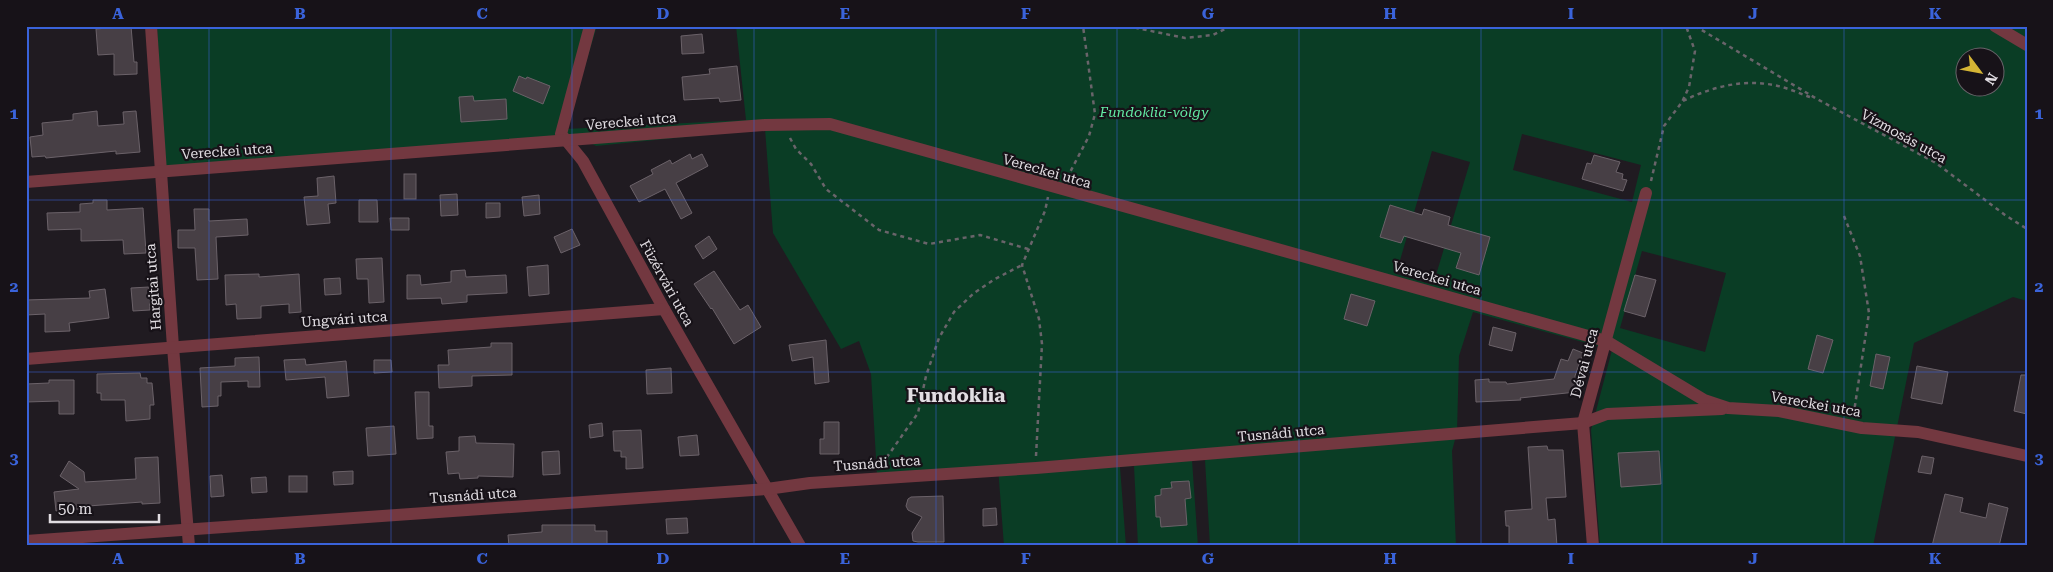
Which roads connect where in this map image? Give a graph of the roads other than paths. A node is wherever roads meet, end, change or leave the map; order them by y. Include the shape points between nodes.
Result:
1 (151, 26) edge
2 (590, 26) edge
3 (1995, 26) edge
4 (2027, 45) edge
5 (566, 142) junction
6 (161, 171) junction
7 (26, 182) edge
8 (1646, 193) dead end
9 (664, 309) junction
10 (1606, 341) junction
11 (173, 347) junction
12 (26, 358) edge
13 (1728, 408) junction
14 (1583, 423) junction
15 (2027, 456) edge
16 (767, 489) junction
17 (188, 531) junction
18 (26, 541) edge
19 (189, 546) edge
20 (800, 546) edge
21 (1593, 546) edge

1 - 6 street, Hargitai utca
2 - 5 street via 561,134
3 - 4 street
5 - 6 street, Vereckei utca
5 - 9 street, Füzérvári utca via 583,161
5 - 10 street, Vereckei utca via 765,125 830,124
6 - 7 street, Vereckei utca
6 - 11 street, Hargitai utca
8 - 10 street, Dévai utca
9 - 11 street, Ungvári utca
9 - 16 street, Füzérvári utca
10 - 13 street, Vereckei utca via 1704,400
10 - 14 street, Dévai utca
11 - 12 street, Ungvári utca
11 - 17 street, Hargitai utca
13 - 14 street, Tusnádi utca via 1606,414
13 - 15 street, Vereckei utca via 1779,411 1851,426 1918,432
14 - 16 street, Tusnádi utca via 1036,468 810,483
14 - 21 street, Dévai utca
16 - 17 street, Tusnádi utca
16 - 20 street, Füzérvári utca
17 - 18 street, Tusnádi utca
17 - 19 street, Hargitai utca

